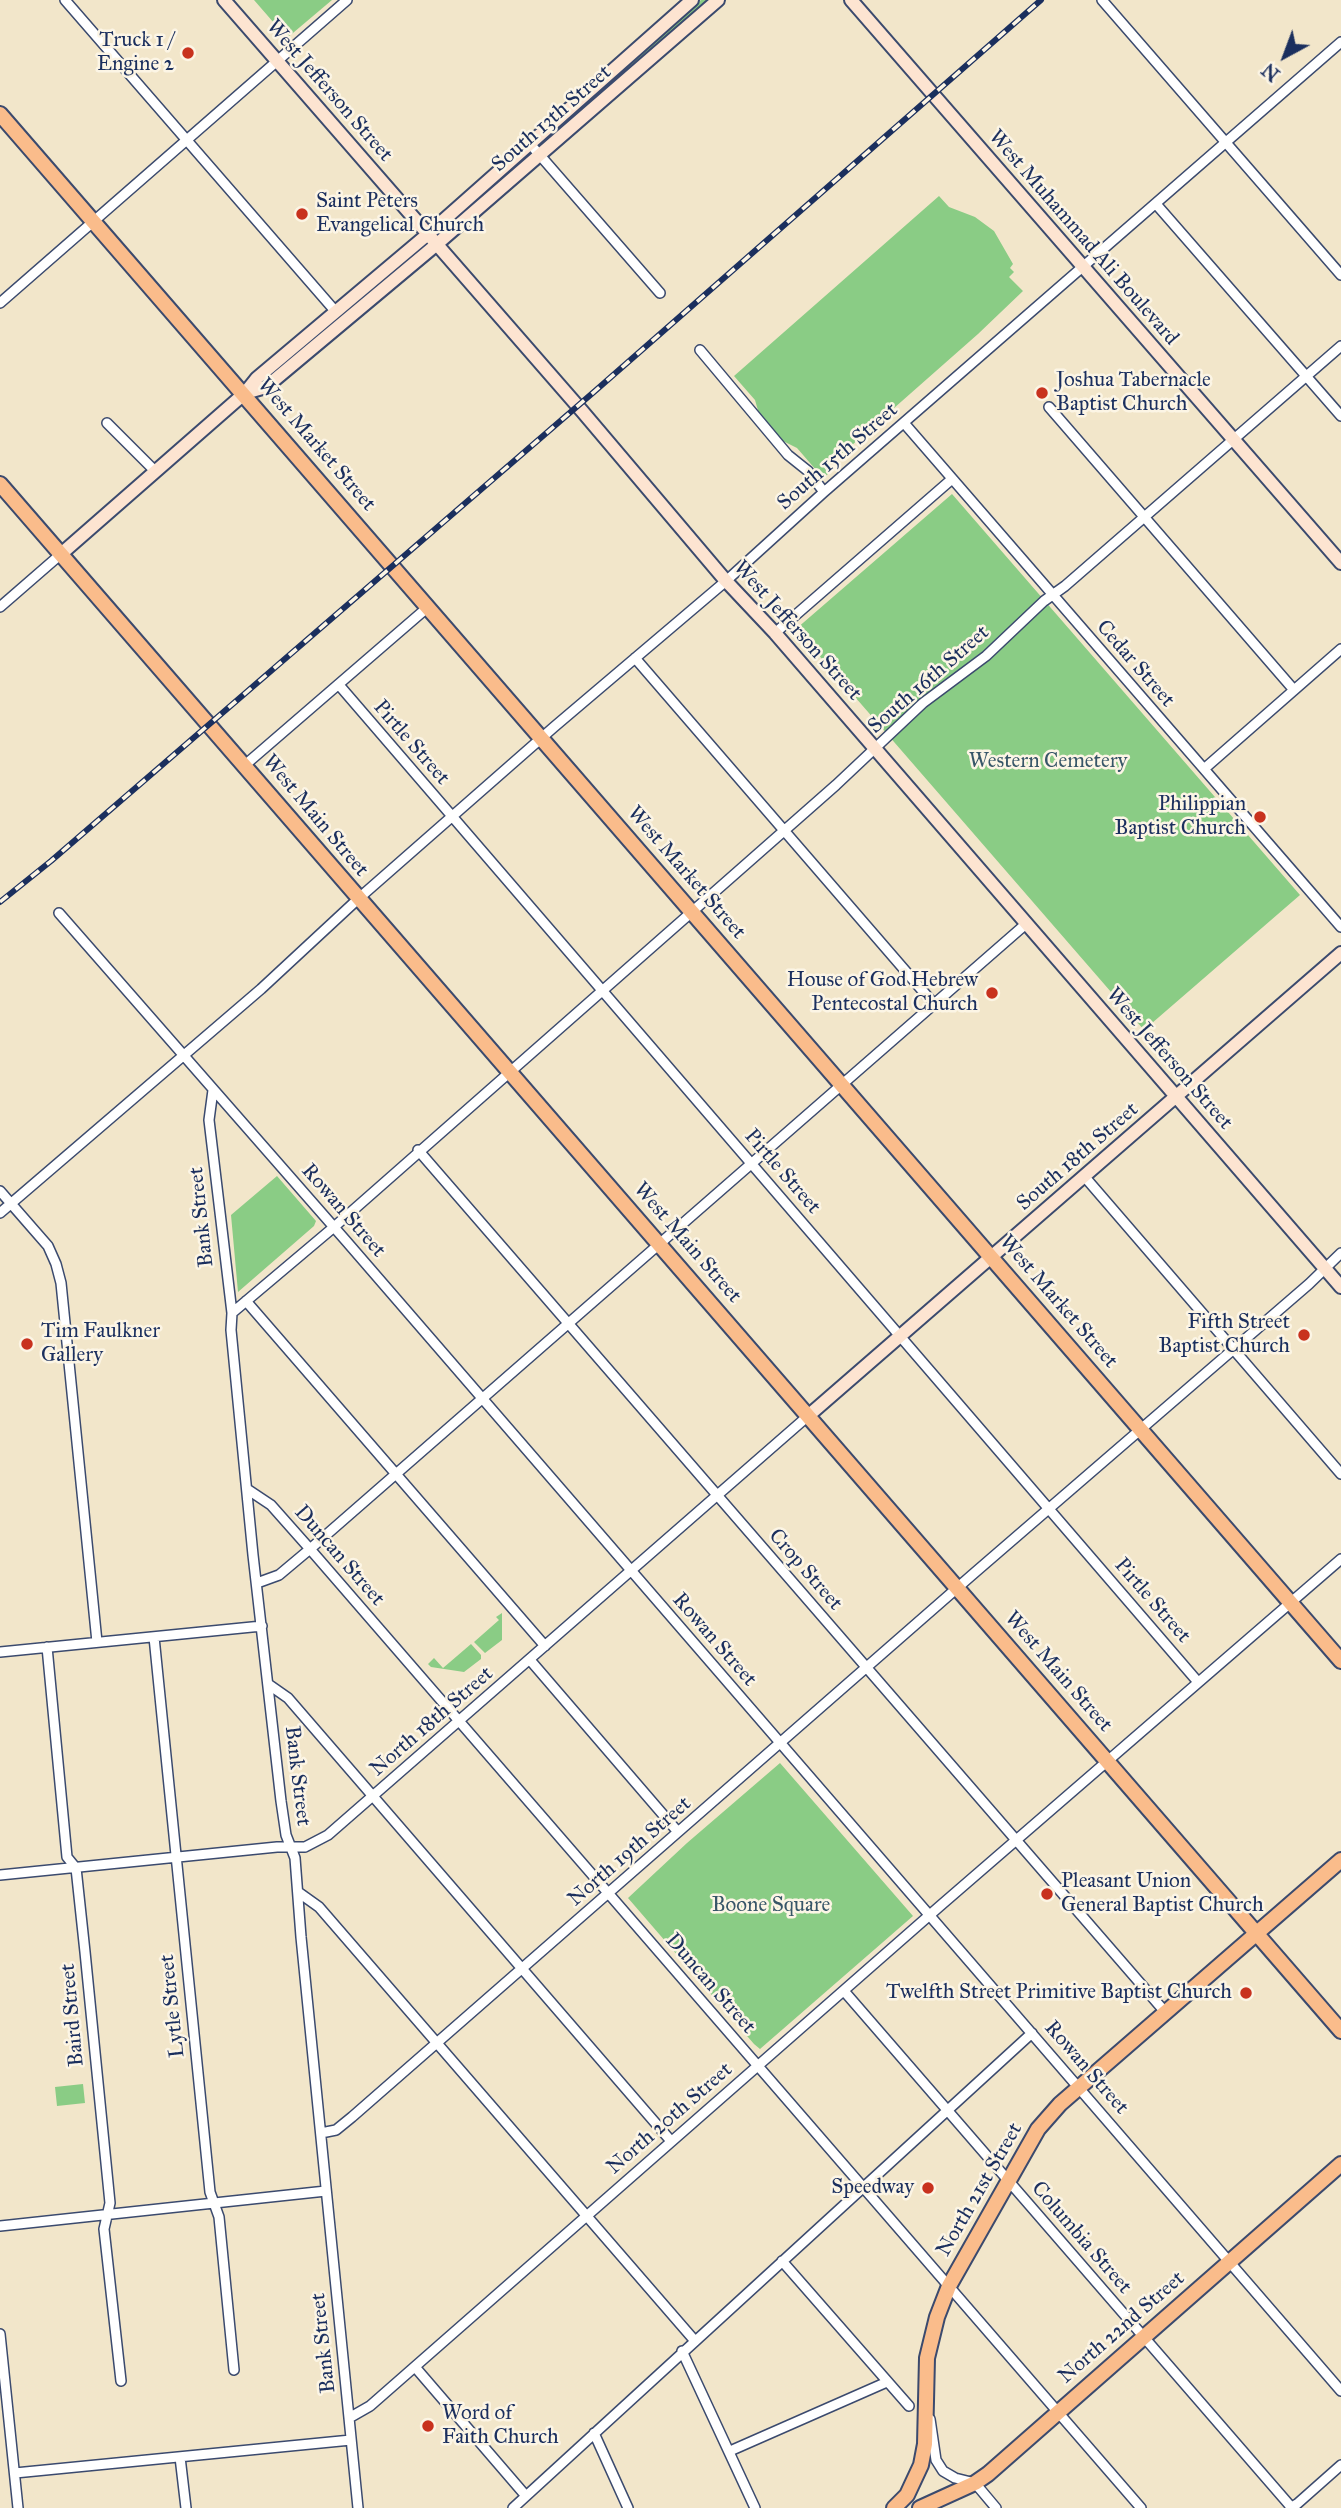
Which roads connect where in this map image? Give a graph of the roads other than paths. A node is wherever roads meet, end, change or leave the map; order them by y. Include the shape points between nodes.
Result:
1 (65, 0) edge
2 (224, 0) edge
3 (347, 0) edge
4 (692, 0) edge
5 (719, 0) edge
6 (851, 0) edge
7 (1102, 0) edge
8 (1341, 42) edge
9 (277, 61) junction
10 (0, 114) edge
11 (186, 141) junction
12 (1226, 143) junction
13 (535, 150) junction
14 (1156, 204) junction
15 (93, 222) junction
16 (428, 234) junction
17 (438, 244) junction
18 (1083, 268) junction
19 (1341, 275) edge
20 (660, 293) dead end
21 (0, 303) edge
22 (336, 312) junction
23 (1341, 346) edge
24 (700, 350) dead end
25 (1306, 377) junction
26 (244, 393) junction
27 (1049, 407) dead end
28 (1341, 416) edge
29 (107, 423) dead end
30 (904, 423) junction
31 (1233, 439) junction
32 (155, 471) junction
33 (953, 479) junction
34 (0, 484) edge
35 (824, 492) junction
36 (1144, 517) junction
37 (61, 554) junction
38 (1341, 563) edge
39 (726, 581) junction
40 (1052, 595) junction
41 (0, 607) edge
42 (428, 607) junction
43 (775, 633) junction
44 (1341, 649) edge
45 (635, 658) junction
46 (339, 685) junction
47 (1294, 690) junction
48 (540, 739) junction
49 (875, 749) junction
50 (245, 765) junction
51 (1204, 769) junction
52 (453, 817) junction
53 (785, 831) junction
54 (358, 899) junction
55 (692, 912) junction
56 (59, 913) dead end
57 (1027, 923) junction
58 (1341, 927) edge
59 (1341, 953) edge
60 (602, 990) junction
61 (934, 1004) junction
62 (183, 1054) junction
63 (510, 1071) junction
64 (842, 1084) junction
65 (213, 1090) junction
66 (1176, 1097) junction
67 (418, 1150) junction
68 (751, 1164) junction
69 (1084, 1176) junction
70 (0, 1191) edge
71 (11, 1204) junction
72 (0, 1213) edge
73 (334, 1227) junction
74 (660, 1244) junction
75 (1341, 1254) edge
76 (991, 1257) junction
77 (1325, 1269) junction
78 (1341, 1287) edge
79 (246, 1301) junction
80 (232, 1313) junction
81 (569, 1323) junction
82 (901, 1336) junction
83 (1233, 1349) junction
84 (482, 1399) junction
85 (808, 1416) junction
86 (1141, 1429) junction
87 (396, 1474) junction
88 (1341, 1474) edge
89 (247, 1489) junction
90 (717, 1496) junction
91 (1049, 1509) junction
92 (310, 1549) junction
93 (1341, 1559) edge
94 (632, 1571) junction
95 (257, 1583) junction
96 (957, 1588) junction
97 (1290, 1603) junction
98 (262, 1626) junction
99 (154, 1637) junction
100 (97, 1642) junction
101 (545, 1646) junction
102 (47, 1647) junction
103 (0, 1652) edge
104 (530, 1660) junction
105 (1341, 1661) edge
106 (867, 1668) junction
107 (1198, 1682) junction
108 (268, 1684) junction
109 (460, 1722) junction
110 (780, 1744) junction
111 (1107, 1762) junction
112 (374, 1796) junction
113 (678, 1832) junction
114 (1016, 1841) junction
115 (291, 1847) junction
116 (176, 1857) junction
117 (1341, 1860) edge
118 (76, 1868) junction
119 (0, 1875) edge
120 (298, 1892) junction
121 (608, 1893) junction
122 (930, 1915) junction
123 (1257, 1935) junction
124 (522, 1969) junction
125 (844, 1991) junction
126 (1166, 2013) junction
127 (1341, 2031) edge
128 (1032, 2032) junction
129 (436, 2043) junction
130 (758, 2066) junction
131 (1079, 2088) junction
132 (947, 2110) junction
133 (321, 2133) junction
134 (671, 2141) junction
135 (1341, 2164) edge
136 (1008, 2180) junction
137 (862, 2188) junction
138 (326, 2191) junction
139 (214, 2204) junction
140 (107, 2215) junction
141 (586, 2216) junction
142 (0, 2226) edge
143 (782, 2261) junction
144 (1229, 2262) junction
145 (949, 2286) junction
146 (0, 2334) edge
147 (1144, 2336) junction
148 (695, 2341) junction
149 (682, 2351) junction
150 (415, 2367) junction
151 (234, 2370) dead end
152 (121, 2381) dead end
153 (887, 2382) junction
154 (1341, 2390) edge
155 (926, 2404) junction
156 (909, 2406) dead end
157 (1057, 2412) junction
158 (349, 2418) junction
159 (594, 2433) junction
160 (351, 2440) junction
161 (730, 2451) junction
162 (180, 2457) junction
163 (1341, 2465) edge
164 (15, 2473) junction
165 (975, 2483) junction
166 (526, 2496) junction
167 (1291, 2507) edge
168 (18, 2508) edge
169 (186, 2508) edge
170 (358, 2508) edge
171 (513, 2508) edge
172 (628, 2508) edge
173 (755, 2508) edge
174 (894, 2508) edge
175 (920, 2508) edge
176 (996, 2508) edge
177 (1141, 2508) edge

1 - 11 street
2 - 9 street, West Jefferson Street
3 - 9 street
4 - 13 street, South 13th Street
5 - 13 street, South 13th Street
6 - 18 street, West Muhammad Ali Boulevard
7 - 12 street
8 - 12 street, South 15th Street
9 - 11 street
9 - 16 street, West Jefferson Street
10 - 15 main road, West Market Street
11 - 15 street
11 - 22 street
12 - 14 street, South 15th Street
12 - 19 street
13 - 16 street, South 13th Street
13 - 17 street, South 13th Street
13 - 20 street
14 - 18 street, South 15th Street
14 - 25 street
15 - 21 street
15 - 26 main road, West Market Street
16 - 17 street, West Jefferson Street
16 - 22 street, South 13th Street
17 - 26 street, South 13th Street via 266,387
17 - 39 street, West Jefferson Street
18 - 30 street, South 15th Street
18 - 31 street, West Muhammad Ali Boulevard
22 - 26 street, South 13th Street
23 - 25 street, South 16th Street
24 - 35 street
25 - 28 street
25 - 31 street, South 16th Street
26 - 32 street, South 13th Street
26 - 42 main road, West Market Street
27 - 36 street
29 - 32 street
30 - 33 street, Cedar Street
30 - 35 street, South 15th Street
31 - 36 street, South 16th Street
31 - 38 street, West Muhammad Ali Boulevard
32 - 37 street, South 13th Street
33 - 40 street, Cedar Street
33 - 43 street
34 - 37 main road, West Main Street
35 - 39 street, South 15th Street
36 - 40 street, South 16th Street
36 - 47 street
37 - 41 street
37 - 50 main road, West Main Street
39 - 43 street, West Jefferson Street
39 - 45 street, South 15th Street
40 - 49 street, South 16th Street via 986,656 922,703
40 - 51 street, Cedar Street
42 - 46 street
42 - 48 main road, West Market Street
43 - 49 street, West Jefferson Street
44 - 47 street
45 - 48 street, South 15th Street
45 - 53 street
46 - 50 street
46 - 52 street, Pirtle Street
47 - 51 street
48 - 52 street, South 15th Street
48 - 55 main road, West Market Street
49 - 53 street, South 16th Street
49 - 57 street, West Jefferson Street
50 - 54 main road, West Main Street
51 - 58 street, Cedar Street
52 - 54 street, South 15th Street
52 - 60 street, Pirtle Street
53 - 55 street, South 16th Street
53 - 61 street
54 - 62 street, South 15th Street
54 - 63 main road, West Main Street
55 - 60 street, South 16th Street
55 - 64 main road, West Market Street
56 - 62 street, Rowan Street
57 - 61 street
57 - 66 street, West Jefferson Street
59 - 66 street, South 18th Street
60 - 63 street, South 16th Street
60 - 68 street, Pirtle Street
61 - 64 street
62 - 65 street, Rowan Street
62 - 71 street, South 15th Street
63 - 67 street, South 16th Street
63 - 74 main road, West Main Street
64 - 68 street
64 - 76 main road, West Market Street
65 - 73 street, Rowan Street
65 - 80 street, Bank Street via 209,1120
66 - 69 street, South 18th Street
66 - 77 street, West Jefferson Street
67 - 73 street, South 16th Street
67 - 81 street, Crop Street
68 - 74 street
68 - 82 street, Pirtle Street
69 - 76 street, South 18th Street
69 - 83 street
70 - 71 street
71 - 72 street, South 15th Street
71 - 100 street via 48,1246 61,1283
73 - 79 street, South 16th Street
73 - 84 street, Rowan Street
74 - 81 street
74 - 85 main road, West Main Street
75 - 77 street, North 19th Street
76 - 82 street, South 18th Street
76 - 86 main road, West Market Street
77 - 78 street, West Jefferson Street
77 - 83 street, North 19th Street
79 - 80 street, South 16th Street
79 - 87 street
80 - 89 street, Bank Street
81 - 84 street
81 - 90 street, Crop Street
82 - 85 street, South 18th Street
82 - 91 street, Pirtle Street
83 - 86 street, North 19th Street
83 - 88 street
84 - 87 street
84 - 94 street, Rowan Street
85 - 90 street, North 18th Street
85 - 96 main road, West Main Street
86 - 91 street, North 19th Street
86 - 97 main road, West Market Street
87 - 92 street
87 - 101 street
89 - 92 street, Duncan Street via 271,1505
89 - 95 street, Bank Street
90 - 94 street, North 18th Street
90 - 106 street, Crop Street
91 - 96 street, North 19th Street
91 - 107 street, Pirtle Street
92 - 95 street via 279,1575
92 - 109 street, Duncan Street
93 - 97 street, North 20th Street
94 - 101 street, North 18th Street
94 - 110 street, Rowan Street
95 - 98 street, Bank Street
96 - 106 street, North 19th Street
96 - 111 main road, West Main Street
97 - 105 main road, West Market Street
97 - 107 street, North 20th Street
98 - 99 street
98 - 108 street, Bank Street
99 - 100 street
99 - 116 street, Lytle Street
100 - 102 street
101 - 104 street, North 18th Street
102 - 103 street
102 - 118 street, Baird Street via 67,1857
104 - 109 street, North 18th Street
104 - 113 street
106 - 110 street, North 19th Street
106 - 114 street, Crop Street
107 - 111 street, North 20th Street
108 - 112 street via 288,1698
108 - 115 street, Bank Street
109 - 112 street, North 18th Street
109 - 121 street, Duncan Street
110 - 113 street, North 19th Street
110 - 122 street, Rowan Street
111 - 114 street, North 20th Street
111 - 123 main road, West Main Street
112 - 115 street, North 18th Street via 328,1835 305,1847
112 - 124 street
113 - 121 street, North 19th Street
114 - 122 street, North 20th Street
114 - 126 street, Crop Street
115 - 116 street, North 18th Street
115 - 120 street, Bank Street
116 - 118 street, North 18th Street
116 - 139 street, Lytle Street via 209,2192
117 - 123 main road, North 21st Street
118 - 119 street, North 18th Street
118 - 140 street, Baird Street via 110,2203
120 - 129 street via 318,1908
120 - 133 street, Bank Street
121 - 124 street, North 19th Street
121 - 130 street, Duncan Street
122 - 125 street, North 20th Street
122 - 128 street, Rowan Street
123 - 126 main road, North 21st Street
123 - 127 main road, West Main Street
124 - 129 street, North 19th Street
124 - 134 street
125 - 130 street, North 20th Street
125 - 132 street, Columbia Street
126 - 131 main road, North 21st Street
128 - 131 street, Rowan Street
128 - 132 street
129 - 133 street, North 19th Street via 336,2130
129 - 141 street
130 - 134 street, North 20th Street
130 - 137 street, Duncan Street
131 - 136 main road, North 21st Street via 1038,2129
131 - 144 street, Rowan Street
132 - 136 street, Columbia Street
132 - 137 street
133 - 138 street, Bank Street
134 - 141 street, North 20th Street
135 - 144 main road, North 22nd Street
136 - 145 main road, North 21st Street
136 - 147 street, Columbia Street
137 - 143 street
137 - 145 street, Duncan Street
138 - 139 street
138 - 158 street, Bank Street
139 - 140 street
139 - 151 street, Lytle Street
140 - 142 street
140 - 152 street, Baird Street via 104,2229
141 - 148 street
141 - 150 street, North 20th Street
143 - 148 street
143 - 153 street
144 - 147 main road, North 22nd Street
144 - 154 street, Rowan Street
145 - 155 main road, North 21st Street via 929,2345
145 - 157 street, Duncan Street
146 - 164 street
147 - 157 main road, North 22nd Street
147 - 167 street, Columbia Street
148 - 149 street
149 - 159 street
149 - 161 street
150 - 158 street, North 20th Street
150 - 166 street
153 - 156 street
153 - 161 street
155 - 165 street via 936,2460 943,2471
155 - 174 main road, North 21st Street via 921,2465
157 - 165 main road, North 22nd Street
157 - 177 street, Duncan Street
158 - 160 street, Bank Street
159 - 166 street
159 - 172 street
160 - 162 street
160 - 170 street, Bank Street
161 - 173 street
162 - 164 street
162 - 169 street
163 - 167 street
164 - 168 street
165 - 175 main road, North 22nd Street
165 - 176 street
166 - 171 street

